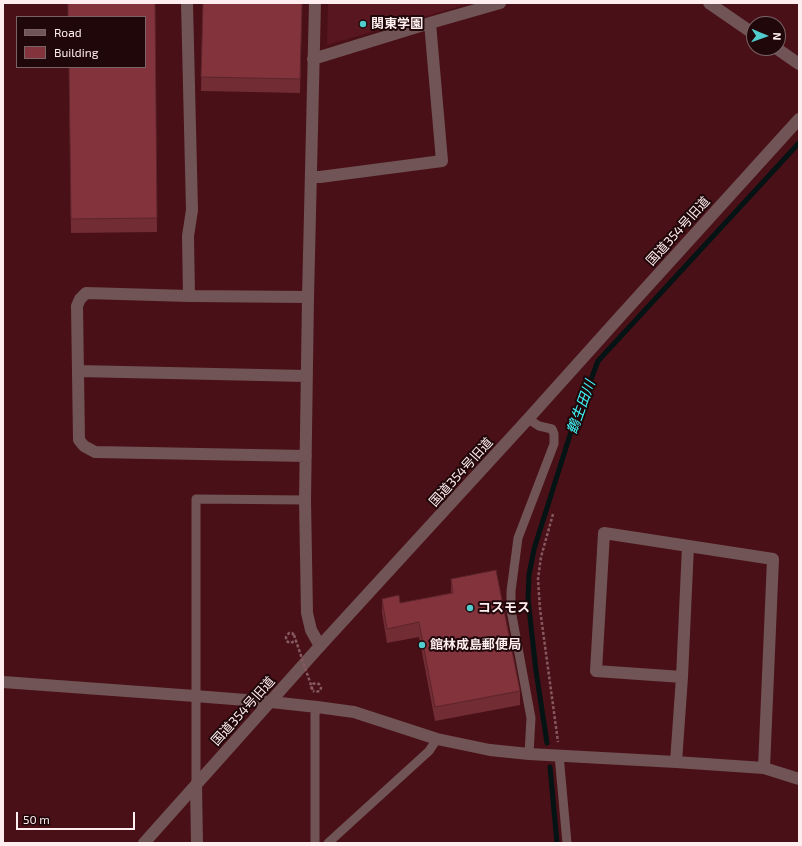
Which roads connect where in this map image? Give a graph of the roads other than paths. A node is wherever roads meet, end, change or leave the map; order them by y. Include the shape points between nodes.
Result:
1 (187, 3) edge
2 (314, 3) edge
3 (500, 3) edge
4 (709, 3) edge
5 (430, 23) junction
6 (746, 28) edge
7 (786, 55) edge
8 (313, 59) junction
9 (799, 64) edge
10 (799, 119) edge
11 (311, 177) junction
12 (188, 296) junction
13 (308, 297) junction
14 (78, 371) junction
15 (306, 376) junction
16 (528, 419) junction
17 (306, 456) junction
18 (305, 500) junction
19 (688, 546) junction
20 (320, 646) junction
21 (682, 677) junction
22 (3, 682) edge
23 (195, 696) junction
24 (270, 702) junction
25 (317, 707) junction
26 (438, 739) junction
27 (529, 754) junction
28 (559, 755) junction
29 (676, 762) junction
30 (764, 768) junction
31 (799, 779) edge
32 (196, 784) junction
33 (144, 843) edge
34 (197, 843) edge
35 (315, 843) edge
36 (328, 843) edge
37 (567, 843) edge

1 - 12 street via 192,210 188,236
2 - 8 street
3 - 5 street
4 - 6 street
5 - 8 street
5 - 11 street via 442,161
7 - 9 street
8 - 11 street
10 - 16 street, 国道354号旧道
11 - 13 street
12 - 13 street
12 - 14 street via 86,294 77,306
13 - 15 street
14 - 15 street
14 - 17 street via 79,440 95,452
15 - 17 street
16 - 20 street, 国道354号旧道
16 - 27 lane via 539,426 552,429 554,434 554,444 518,538 511,591 511,610 531,718
17 - 18 street
18 - 20 street via 307,613 310,630
18 - 23 lane via 196,499
19 - 21 street
19 - 21 street via 604,534 596,671
19 - 30 street via 773,559
20 - 24 street, 国道354号旧道
21 - 29 street
22 - 23 street
23 - 24 street
23 - 32 lane
24 - 25 street
24 - 32 street, 国道354号旧道
25 - 26 street via 354,712
25 - 35 lane
26 - 27 street via 490,750
26 - 36 lane via 429,751
27 - 28 street
28 - 29 street
28 - 37 lane
29 - 30 street
30 - 31 street
32 - 33 street, 国道354号旧道
32 - 34 street

